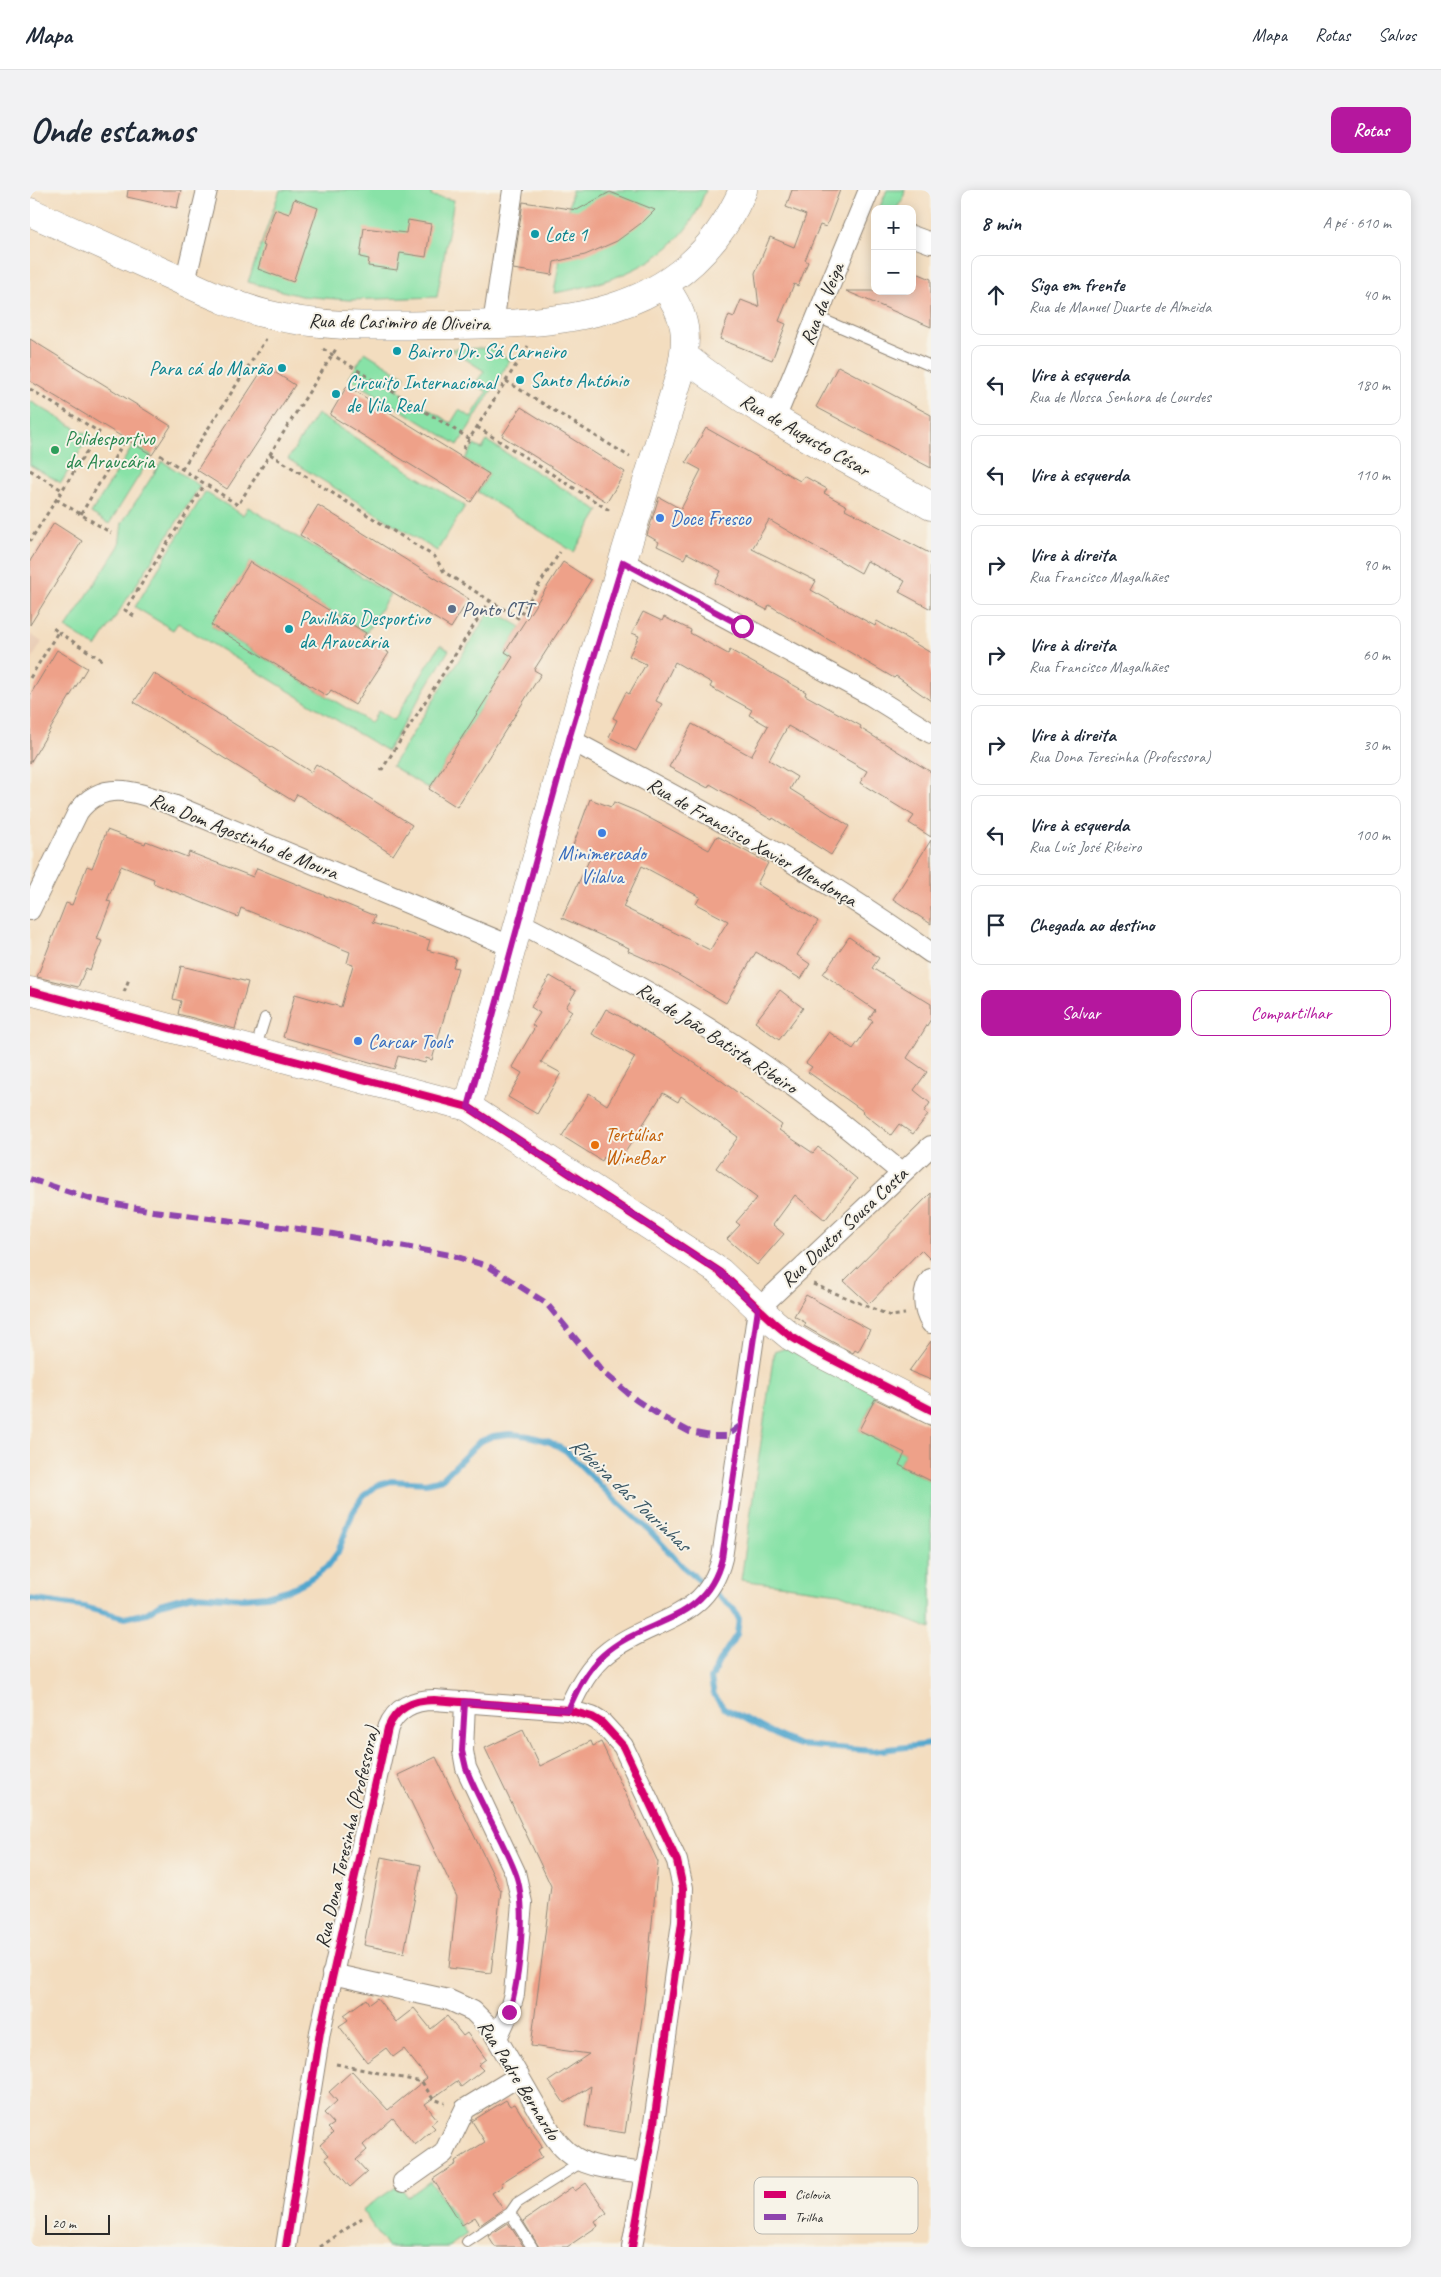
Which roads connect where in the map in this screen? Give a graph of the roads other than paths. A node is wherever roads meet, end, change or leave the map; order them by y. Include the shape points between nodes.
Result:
1 (207, 190) edge
2 (513, 190) edge
3 (743, 190) edge
4 (869, 190) edge
5 (30, 212) edge
6 (867, 217) edge
7 (916, 237) edge
8 (931, 243) edge
9 (185, 282) junction
10 (664, 286) junction
11 (817, 317) junction
12 (493, 324) junction
13 (684, 356) junction
14 (931, 366) edge
15 (774, 418) junction
16 (931, 506) edge
17 (623, 562) junction
18 (931, 733) edge
19 (569, 739) junction
20 (30, 910) edge
21 (516, 935) junction
22 (931, 952) edge
23 (30, 991) edge
24 (265, 1018) dead end
25 (255, 1050) junction
26 (468, 1107) junction
27 (931, 1146) edge
28 (902, 1173) junction
29 (931, 1279) edge
30 (758, 1309) junction
31 (928, 1316) edge
32 (931, 1410) edge
33 (465, 1702) junction
34 (568, 1710) junction
35 (332, 1974) junction
36 (497, 2038) junction
37 (519, 2076) junction
38 (582, 2162) junction
39 (645, 2173) junction
40 (403, 2182) dead end
41 (510, 2213) junction
42 (467, 2242) dead end
43 (286, 2247) edge
44 (532, 2247) edge
45 (632, 2247) edge

1 - 9 street
2 - 12 street
3 - 10 street, Rua de Casimiro de Oliveira via 713,242
4 - 6 street, Rua da Veiga
5 - 9 street, Rua de Casimiro de Oliveira
6 - 11 street, Rua da Veiga
7 - 8 street
9 - 12 street, Rua de Casimiro de Oliveira via 228,302 293,319 378,325
10 - 12 street, Rua de Casimiro de Oliveira via 622,306 592,314 543,322
10 - 13 street via 684,321
11 - 14 lane
11 - 15 street, Rua da Veiga
13 - 15 street, Rua de Augusto César
13 - 17 street
15 - 16 street, Rua de Augusto César
17 - 18 street via 870,695
17 - 19 street
19 - 21 street
19 - 22 street, Rua de Francisco Xavier Mendonça via 674,794 818,878
20 - 21 street, Rua Dom Agostinho de Moura via 84,802 94,795 118,790 173,804
21 - 26 street
21 - 28 street, Rua de João Batista Ribeiro via 597,963 719,1035 821,1107
23 - 25 street
24 - 25 lane
25 - 26 street
26 - 30 street via 720,1272
27 - 28 street, Rua Doutor Sousa Costa
28 - 30 street, Rua Doutor Sousa Costa
29 - 31 street via 925,1291
30 - 32 street via 810,1348
30 - 34 street via 722,1558 716,1577 708,1591 684,1612 603,1655 585,1676
33 - 34 street, Rua Dona Teresinha (Professora)
33 - 35 street, Rua Dona Teresinha (Professora) via 423,1700 404,1707 391,1720
33 - 36 street via 462,1751 466,1768 516,1872 522,1903 514,1994
34 - 39 street, Rua Dona Teresinha (Professora) via 592,1717 620,1742 672,1848 683,1888 682,1922
35 - 36 street, Rua Padre Bernardo via 456,2002 480,2016
35 - 43 street, Rua Dona Teresinha (Professora)
36 - 37 street, Rua Padre Bernardo
37 - 38 street, Rua Padre Bernardo via 558,2144
37 - 40 street via 465,2109 444,2153
38 - 39 street, Rua Padre Bernardo
38 - 41 lane via 517,2203
39 - 45 street, Rua Dona Teresinha (Professora)
41 - 42 lane
41 - 44 lane

